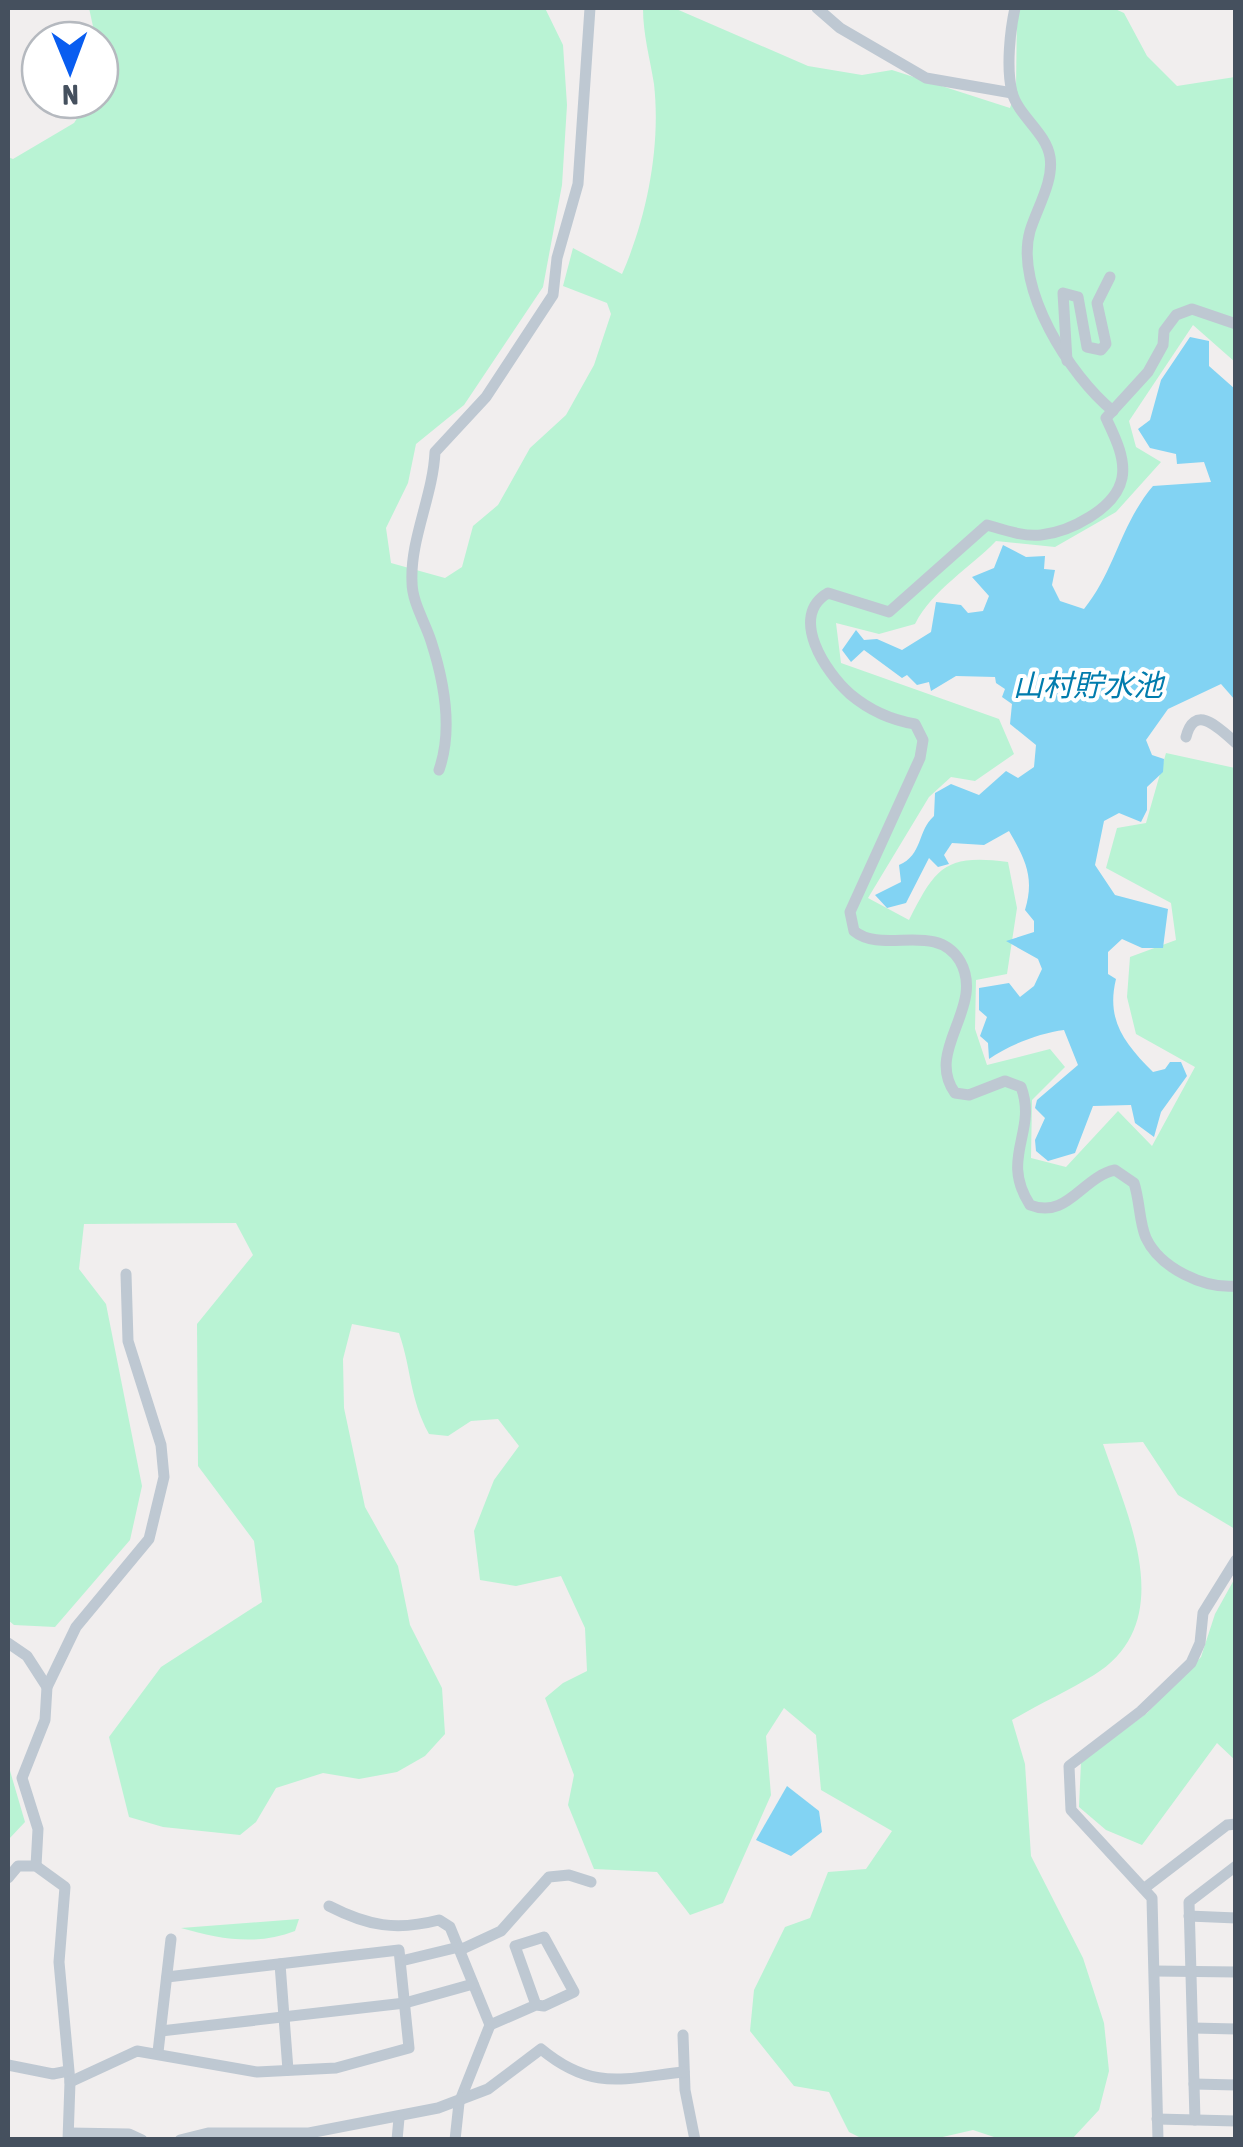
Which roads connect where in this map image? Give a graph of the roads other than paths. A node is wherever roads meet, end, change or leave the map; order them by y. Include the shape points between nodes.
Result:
1 (590, 8) edge
2 (817, 8) edge
3 (1015, 8) edge
4 (1012, 93) junction
5 (1110, 277) dead end
6 (1236, 324) edge
7 (1067, 362) junction
8 (1112, 412) junction
9 (1186, 737) dead end
10 (1236, 743) edge
11 (439, 770) dead end
12 (126, 1274) dead end
13 (1236, 1286) edge
14 (1236, 1560) edge
15 (8, 1643) edge
16 (47, 1686) junction
17 (1236, 1824) edge
18 (36, 1866) junction
19 (1236, 1866) edge
20 (8, 1878) edge
21 (591, 1882) dead end
22 (1146, 1888) junction
23 (329, 1906) dead end
24 (1189, 1916) junction
25 (1236, 1918) edge
26 (504, 1928) junction
27 (171, 1939) dead end
28 (515, 1946) junction
29 (459, 1949) junction
30 (400, 1962) junction
31 (280, 1964) junction
32 (1155, 1971) junction
33 (1191, 1971) junction
34 (1236, 1972) edge
35 (167, 1976) junction
36 (473, 1984) junction
37 (405, 2003) junction
38 (536, 2005) junction
39 (284, 2018) junction
40 (490, 2025) junction
41 (1193, 2028) junction
42 (1236, 2029) edge
43 (161, 2031) junction
44 (683, 2035) dead end
45 (158, 2052) junction
46 (8, 2065) edge
47 (288, 2070) junction
48 (684, 2072) junction
49 (69, 2076) junction
50 (1194, 2084) junction
51 (1236, 2085) edge
52 (459, 2102) junction
53 (399, 2118) junction
54 (1157, 2119) junction
55 (1195, 2120) junction
56 (1236, 2121) edge
57 (69, 2136) edge
58 (223, 2137) edge
59 (142, 2140) edge
60 (180, 2140) edge
61 (396, 2140) edge
62 (455, 2140) edge
63 (694, 2140) edge
64 (1158, 2140) edge

1 - 11 street via 578,184 556,258 553,294 492,388 434,452 412,582 446,714
2 - 4 street via 926,78
3 - 4 street
4 - 7 street via 1051,160 1027,250
5 - 7 street via 1097,303 1106,344 1100,350 1087,347 1078,297 1063,293
6 - 8 street via 1192,310 1176,315 1148,372
7 - 8 street
8 - 13 street via 1106,418 1122,480 1109,501 1084,520 1040,535 978,529 889,612 834,592 815,604 812,633 826,670 882,715 915,724 923,740 850,912 854,931 866,941 930,940 958,958 967,978 966,1000 944,1061 946,1080 955,1093 1005,1080 1021,1087 1026,1118 1014,1172 1030,1205 1056,1208 1091,1179 1115,1170 1134,1183 1146,1238 1164,1260 1210,1284
9 - 10 street via 1201,718
12 - 16 street via 128,1342 161,1446 164,1477 149,1539 76,1627
14 - 22 street via 1203,1612 1191,1662 1070,1766 1071,1810
15 - 16 street
16 - 18 street via 45,1720 22,1778 38,1829
17 - 22 street
18 - 20 street via 18,1866
18 - 49 street via 65,1886 59,1962
19 - 24 street via 1189,1902
21 - 26 street via 549,1877
22 - 32 street
23 - 29 street via 388,1927 445,1922
24 - 25 street
24 - 33 street
26 - 28 street
26 - 29 street
27 - 35 street
28 - 38 street
28 - 38 street via 544,1937 574,1992
29 - 30 street
29 - 36 street
30 - 31 street via 399,1950
30 - 37 street
31 - 35 street
31 - 39 street
32 - 33 street
32 - 54 street
33 - 34 street
33 - 41 street
35 - 43 street
36 - 37 street
36 - 40 street
37 - 39 street
37 - 47 street via 408,2048 336,2068
38 - 40 street
39 - 43 street
39 - 47 street
40 - 52 street
41 - 42 street
41 - 50 street
43 - 45 street
44 - 48 street
45 - 47 street via 242,2070
45 - 49 street via 121,2056
46 - 49 street
48 - 52 street via 644,2081 606,2079 578,2073 541,2049 504,2079
48 - 63 street
49 - 57 street
50 - 51 street
50 - 55 street
52 - 53 street
52 - 62 street
53 - 58 street via 282,2136
53 - 61 street
54 - 55 street
54 - 64 street
55 - 56 street
57 - 59 street via 129,2134
58 - 60 street

